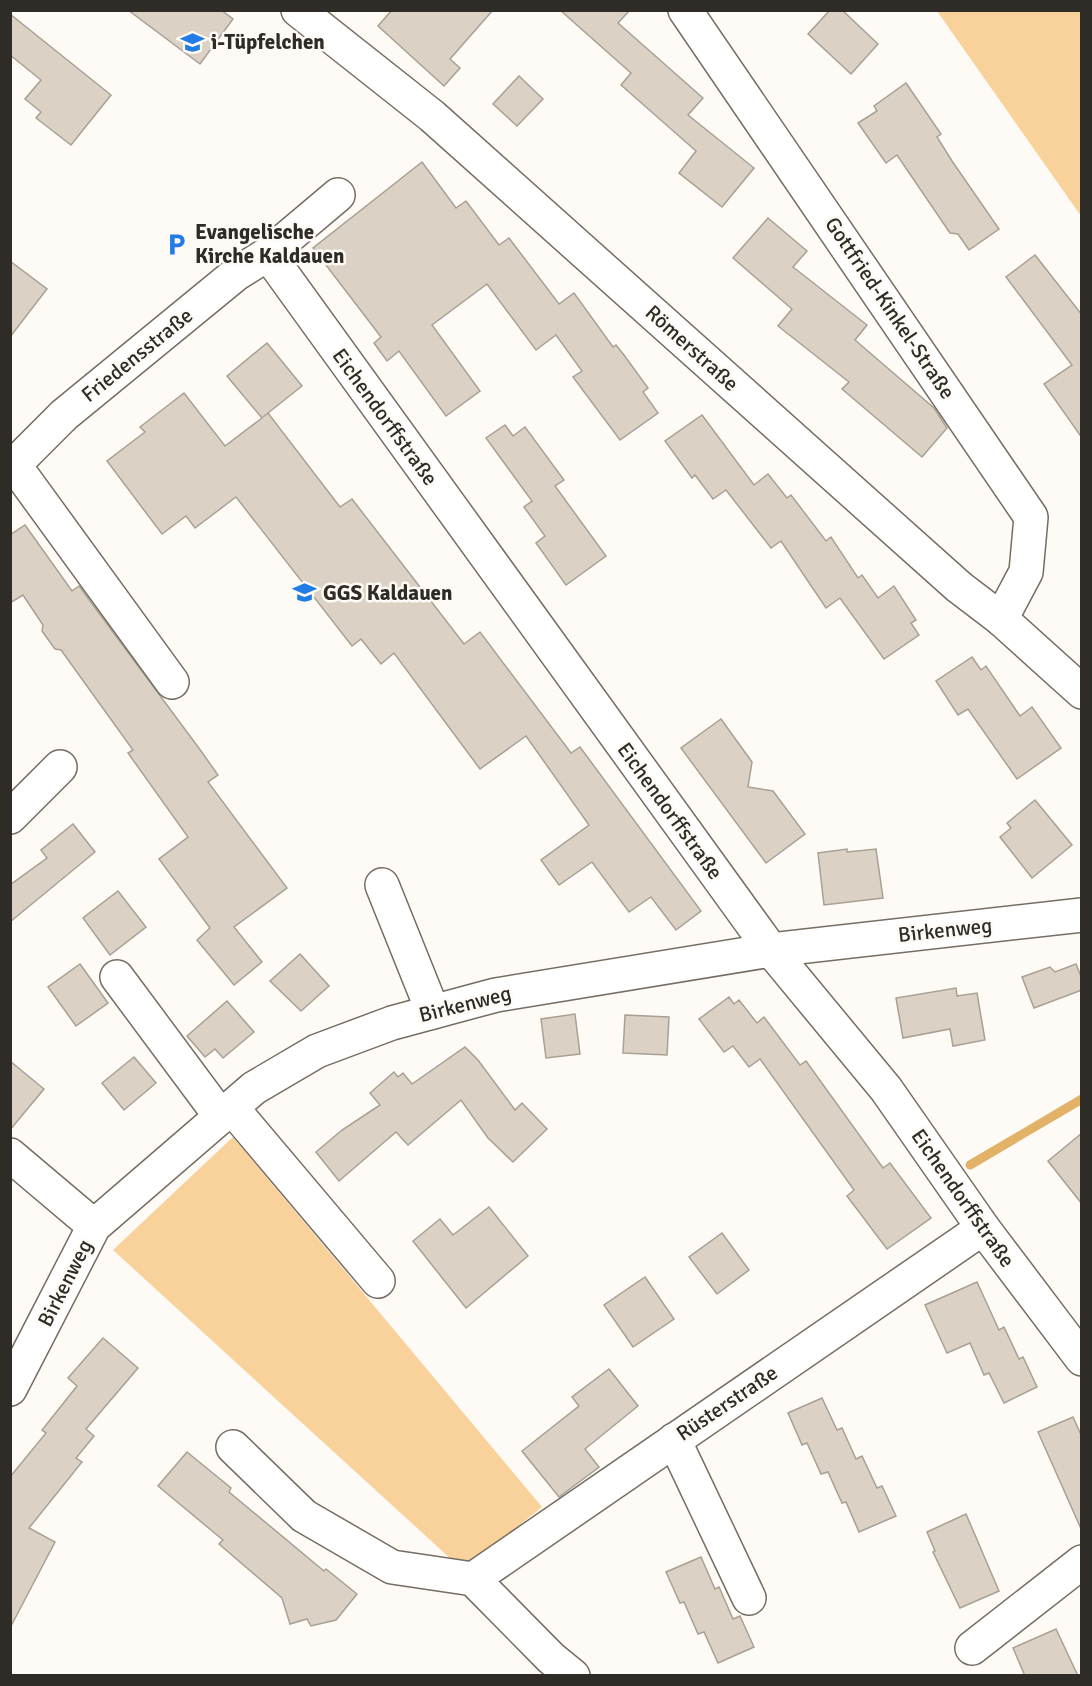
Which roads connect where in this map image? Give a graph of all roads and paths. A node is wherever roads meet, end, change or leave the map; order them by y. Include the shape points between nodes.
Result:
1 (298, 10) edge
2 (685, 10) edge
3 (338, 195) dead end
4 (268, 255) junction
5 (13, 467) edge
6 (1002, 619) junction
7 (172, 682) dead end
8 (1082, 692) edge
9 (60, 767) dead end
10 (10, 817) edge
11 (382, 885) dead end
12 (1082, 915) edge
13 (771, 950) junction
14 (117, 977) dead end
15 (433, 1012) junction
16 (226, 1113) junction
17 (10, 1155) edge
18 (94, 1226) junction
19 (982, 1228) junction
20 (378, 1281) dead end
21 (1082, 1359) edge
22 (10, 1389) edge
23 (675, 1440) junction
24 (233, 1447) dead end
25 (1082, 1562) edge
26 (472, 1579) junction
27 (749, 1599) dead end
28 (972, 1648) dead end
29 (573, 1676) edge

1 - 6 street, Römerstraße via 432,116 959,587
2 - 6 street, Gottfried-Kinkel-Straße via 1030,517 1026,572
3 - 4 street, Friedensstraße
4 - 5 street, Friedensstraße via 236,274 73,407
4 - 13 street, Eichendorffstraße
5 - 7 street, Friedensstraße
6 - 8 street, Römerstraße
9 - 10 street
11 - 15 street
12 - 13 street, Birkenweg
13 - 15 street, Birkenweg via 496,995
13 - 19 street, Eichendorffstraße via 886,1089
14 - 16 street
15 - 16 street, Birkenweg via 317,1051 254,1088
16 - 18 street, Birkenweg
16 - 20 street
17 - 18 street
18 - 22 street, Birkenweg
19 - 21 street, Eichendorffstraße
19 - 23 street, Rüsterstraße
23 - 26 street, Rüsterstraße
23 - 27 street
24 - 26 street via 304,1516 392,1567
25 - 28 street
26 - 29 street

